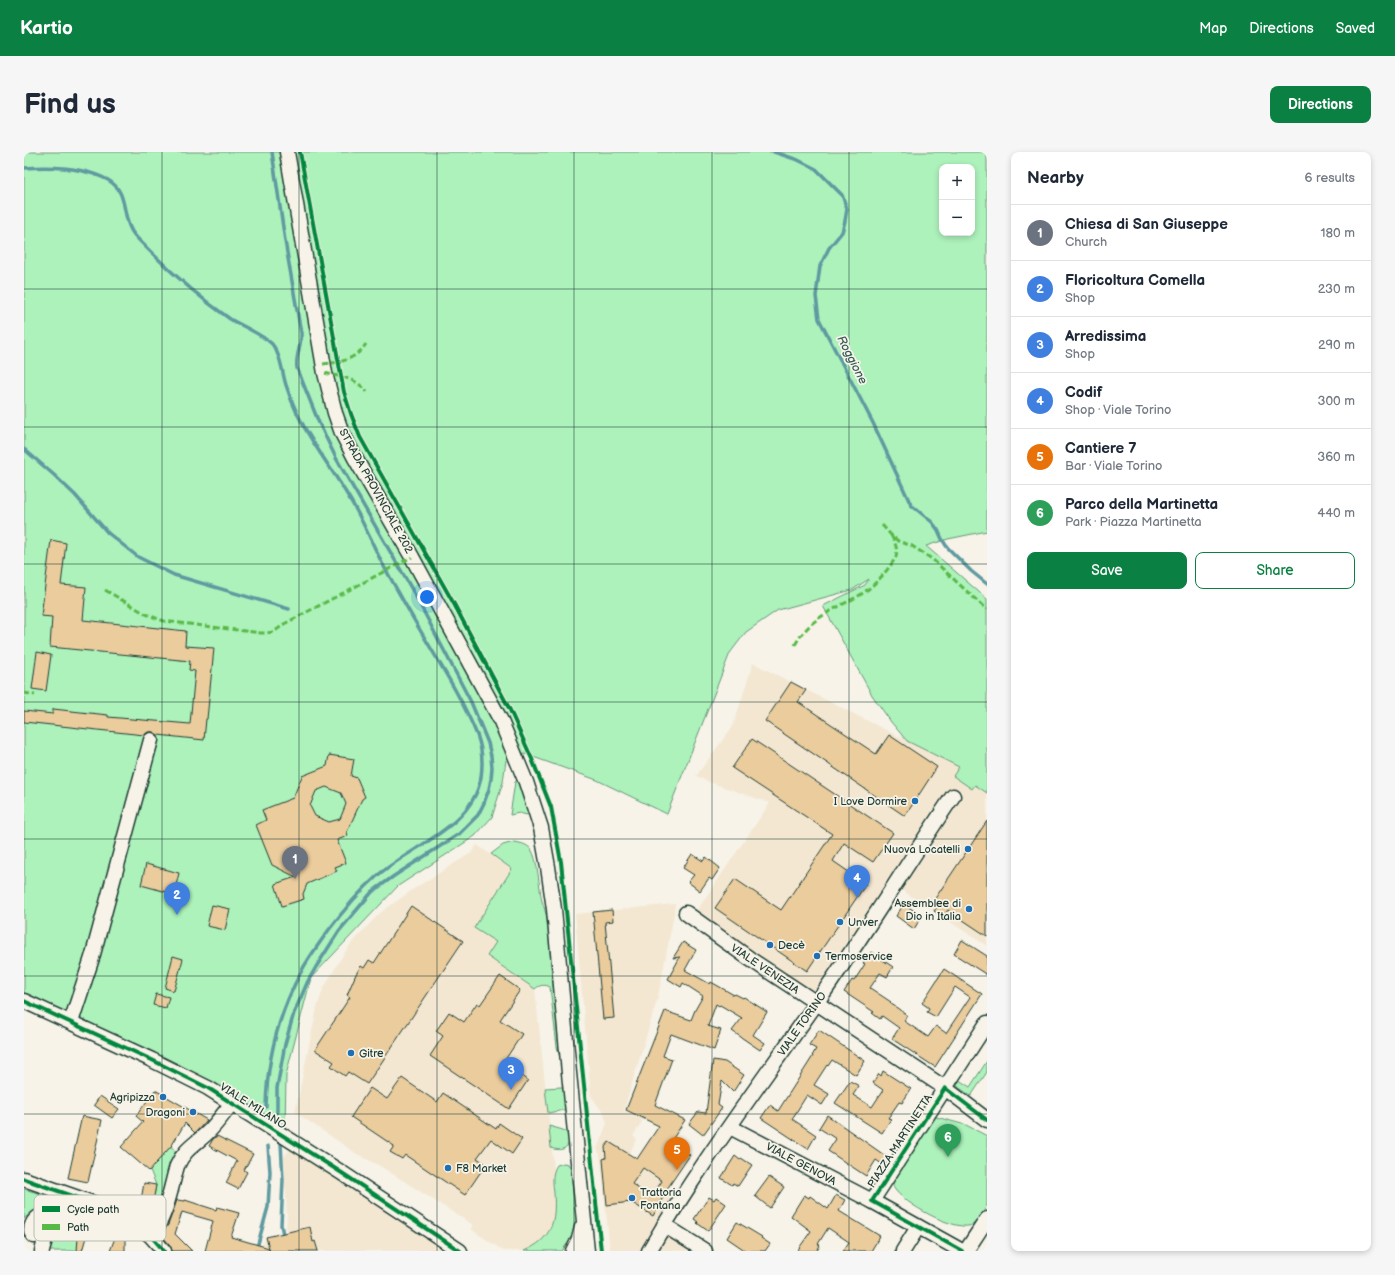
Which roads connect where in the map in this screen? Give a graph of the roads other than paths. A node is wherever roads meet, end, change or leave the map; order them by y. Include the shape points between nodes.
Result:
1 (287, 152) edge
2 (151, 740) dead end
3 (954, 796) dead end
4 (686, 913) dead end
5 (24, 1001) edge
6 (816, 1004) junction
7 (71, 1022) junction
8 (987, 1023) edge
9 (945, 1088) junction
10 (232, 1103) junction
11 (987, 1120) edge
12 (730, 1127) junction
13 (24, 1179) edge
14 (70, 1195) edge
15 (872, 1201) junction
16 (166, 1203) edge
17 (584, 1213) junction
18 (987, 1219) edge
19 (664, 1225) junction
20 (918, 1227) junction
21 (44, 1241) edge
22 (155, 1241) edge
23 (42, 1251) edge
24 (164, 1251) edge
25 (460, 1251) edge
26 (573, 1251) edge
27 (587, 1251) edge
28 (649, 1251) edge
29 (705, 1251) edge
30 (903, 1251) edge
31 (962, 1251) edge
32 (966, 1251) edge

1 - 17 street, STRADA PROVINCIALE 202 via 325,373 342,433 500,719 534,805 545,849 554,909
2 - 7 street via 92,958
3 - 6 street, VIALE TORINO
4 - 6 street, VIALE VENEZIA
5 - 7 street, VIALE MILANO
6 - 9 street, VIALE VENEZIA
6 - 12 street, VIALE TORINO
7 - 10 street, VIALE MILANO via 177,1072
8 - 9 street
9 - 11 street, PIAZZA MARTINETTA
9 - 15 street, PIAZZA MARTINETTA
10 - 16 street via 212,1128 184,1152
10 - 25 street, VIALE MILANO
12 - 15 street, VIALE GENOVA
12 - 19 street, VIALE TORINO
13 - 14 street
15 - 20 street, PIAZZA MARTINETTA
17 - 26 street
17 - 27 street, STRADA PROVINCIALE 202
18 - 32 street
19 - 28 street, VIALE TORINO
19 - 29 street
20 - 30 street
20 - 31 street, PIAZZA MARTINETTA
21 - 23 street
22 - 24 street

